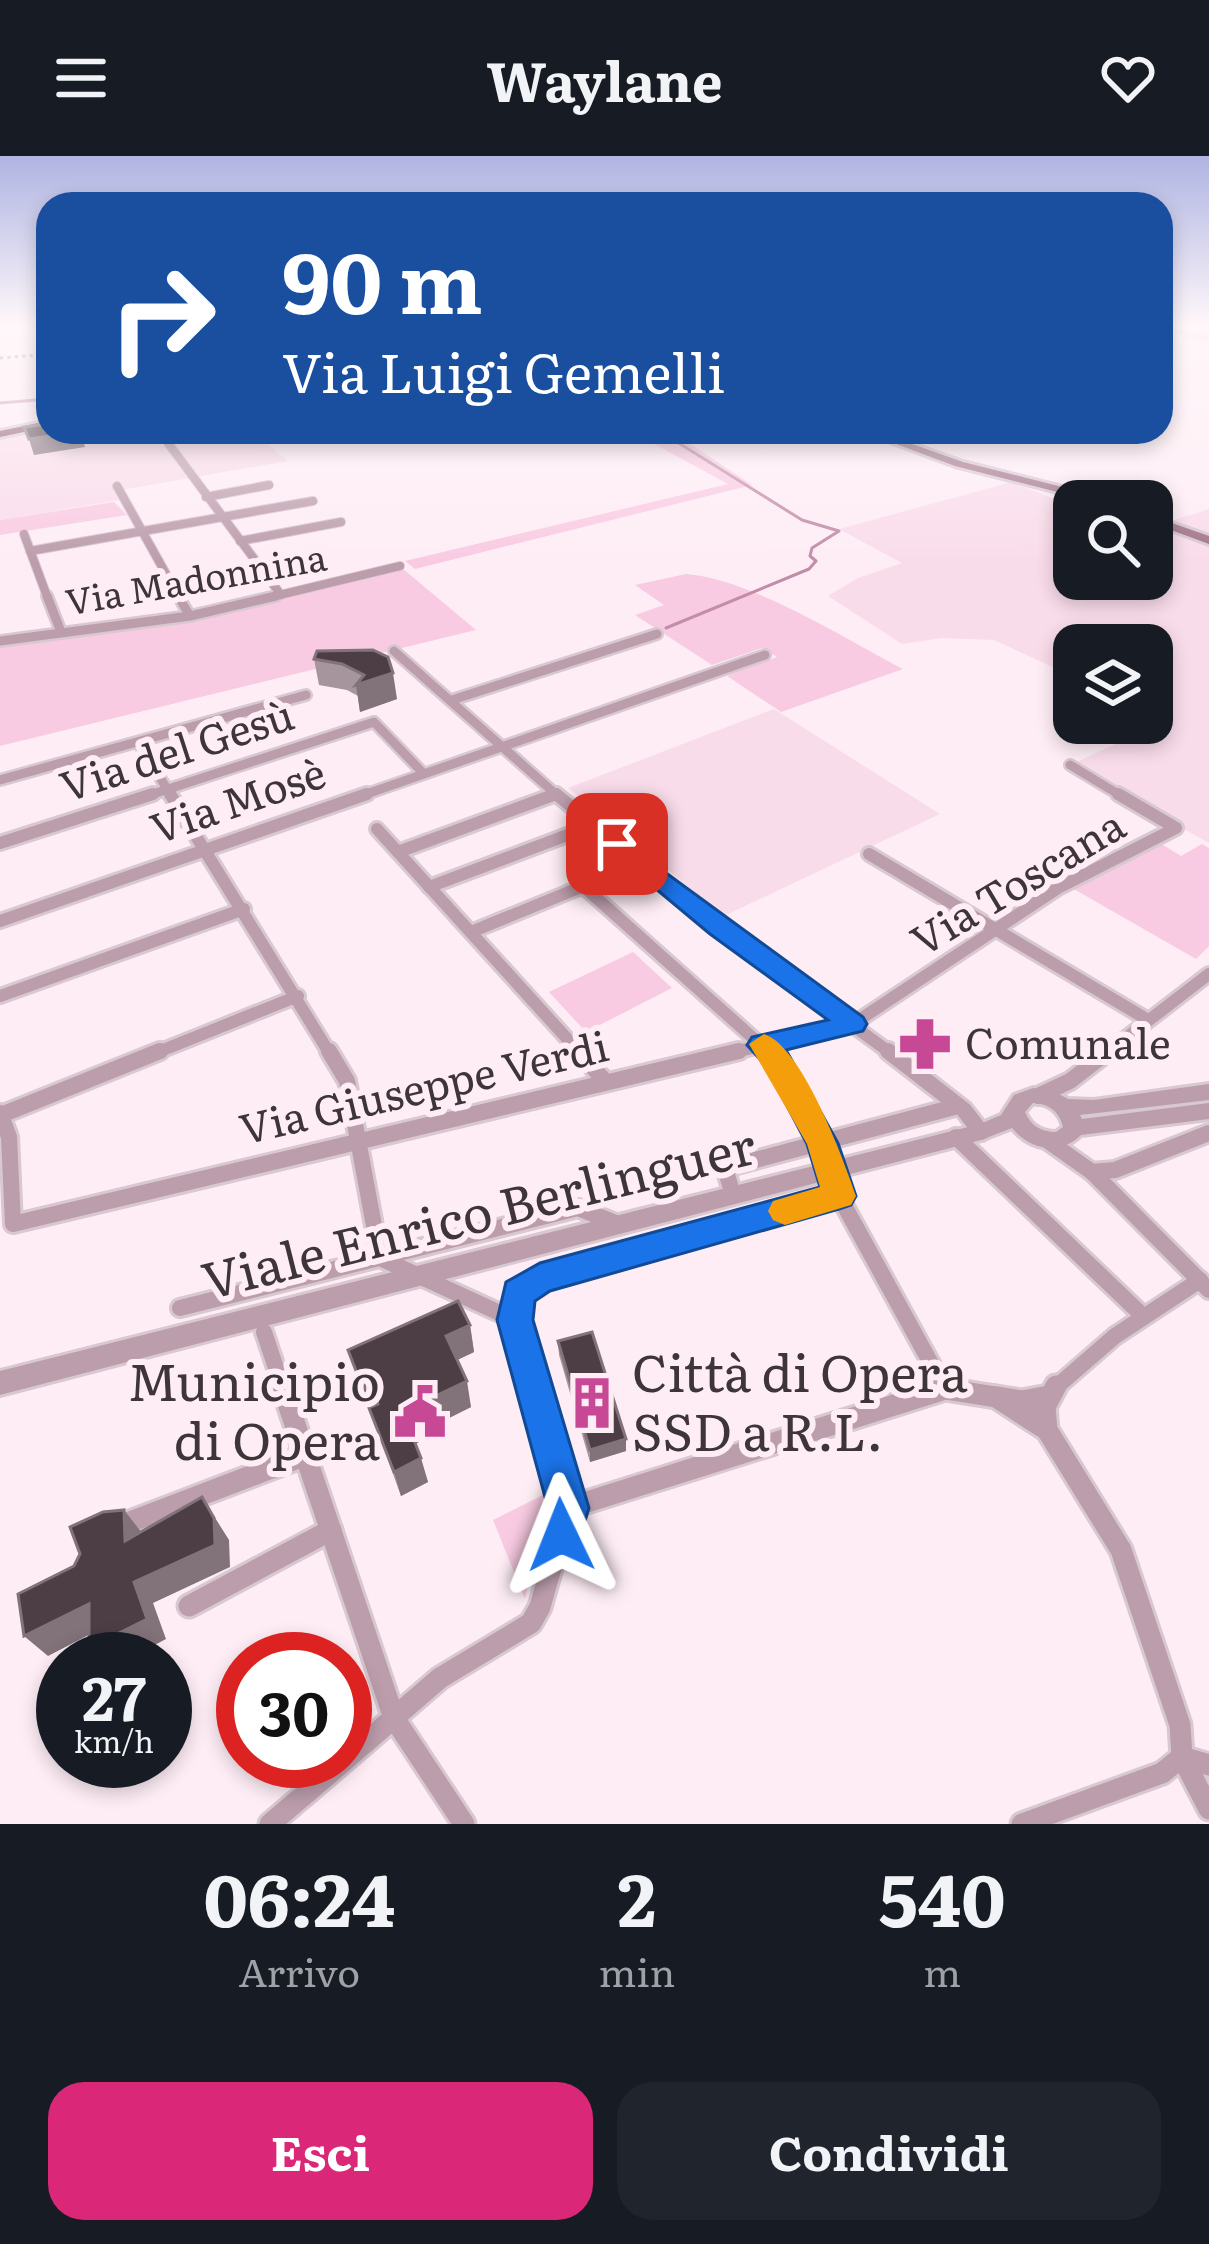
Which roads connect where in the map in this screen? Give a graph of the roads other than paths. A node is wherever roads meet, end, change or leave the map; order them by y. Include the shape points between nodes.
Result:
1 (36, 424) edge
2 (0, 432) edge
3 (169, 444) edge
4 (902, 444) edge
5 (269, 485) dead end
6 (117, 486) dead end
7 (1053, 489) edge
8 (206, 496) junction
9 (313, 501) dead end
10 (222, 517) junction
11 (341, 522) dead end
12 (1173, 527) edge
13 (142, 531) junction
14 (24, 534) dead end
15 (1209, 540) edge
16 (240, 541) junction
17 (30, 551) junction
18 (400, 566) dead end
19 (281, 595) junction
20 (190, 616) junction
21 (61, 632) junction
22 (657, 634) dead end
23 (0, 641) edge
24 (394, 651) dead end
25 (765, 655) dead end
26 (306, 695) dead end
27 (452, 700) junction
28 (138, 742) junction
29 (499, 747) junction
30 (1070, 765) dead end
31 (423, 773) junction
32 (0, 780) edge
33 (168, 789) junction
34 (556, 794) junction
35 (594, 825) junction
36 (377, 829) dead end
37 (0, 842) edge
38 (204, 847) junction
39 (398, 852) junction
40 (869, 854) dead end
41 (640, 863) junction
42 (583, 886) junction
43 (430, 887) junction
44 (244, 909) junction
45 (0, 921) edge
46 (995, 930) junction
47 (470, 932) junction
48 (1209, 974) edge
49 (0, 996) edge
50 (298, 996) junction
51 (1148, 1020) junction
52 (853, 1024) junction
53 (762, 1045) junction
54 (604, 1081) junction
55 (1070, 1081) junction
56 (1209, 1092) edge
57 (1038, 1096) junction
58 (958, 1106) junction
59 (1064, 1106) junction
60 (1015, 1113) junction
61 (1, 1114) edge
62 (1201, 1115) edge
63 (1074, 1129) junction
64 (981, 1132) junction
65 (956, 1137) junction
66 (1040, 1138) junction
67 (358, 1140) junction
68 (822, 1143) junction
69 (831, 1171) junction
70 (1092, 1172) junction
71 (733, 1195) junction
72 (839, 1196) junction
73 (619, 1224) junction
74 (380, 1258) junction
75 (418, 1276) junction
76 (1204, 1285) edge
77 (351, 1294) junction
78 (180, 1308) dead end
79 (1143, 1316) junction
80 (515, 1320) junction
81 (264, 1332) dead end
82 (0, 1383) edge
83 (945, 1389) junction
84 (1049, 1396) junction
85 (996, 1397) junction
86 (1047, 1430) junction
87 (306, 1455) junction
88 (568, 1508) junction
89 (130, 1522) edge
90 (331, 1530) junction
91 (189, 1606) dead end
92 (394, 1718) junction
93 (372, 1737) edge
94 (1182, 1757) junction
95 (1209, 1765) edge
96 (313, 1788) edge
97 (1209, 1809) edge
98 (270, 1824) edge
99 (464, 1824) edge
100 (1022, 1824) edge

1 - 2 highway
3 - 8 street
4 - 7 main road
5 - 8 street
6 - 13 street
8 - 10 street
9 - 10 street
10 - 13 street
10 - 16 street
11 - 16 street
12 - 15 main road
13 - 17 street
13 - 20 street
14 - 17 street
16 - 19 street
17 - 21 street
18 - 19 street, Via Madonnina
19 - 20 street, Via Madonnina
20 - 21 street, Via Madonnina
21 - 23 street, Via Madonnina
22 - 27 street
24 - 27 street
25 - 29 street, Via Mosè
26 - 28 street
27 - 29 street
28 - 32 street
28 - 33 street
29 - 31 street, Via Mosè
29 - 34 street
30 - 46 street, Via Toscana via 1176,828
31 - 33 street, Via del Gesù via 374,722
31 - 38 street, Via Mosè
33 - 37 street, Via del Gesù
33 - 38 street
34 - 35 street
34 - 39 street
35 - 41 street
35 - 43 street
36 - 39 street
38 - 44 street
38 - 45 street, Via Mosè
39 - 43 street
40 - 46 street
41 - 42 street
41 - 52 street
42 - 47 street
42 - 53 street
43 - 47 street
44 - 49 street
44 - 50 street
46 - 51 street
46 - 52 street, Via Toscana
47 - 54 street
48 - 51 street
50 - 61 street
50 - 67 street via 347,1081
51 - 55 street
52 - 53 street, Via Giuseppe Verdi
52 - 58 street
53 - 54 street, Via Giuseppe Verdi
53 - 68 street
54 - 67 street, Via Giuseppe Verdi
55 - 57 street
55 - 59 street
56 - 62 street
57 - 59 street
57 - 60 street, Viale Enrico Berlinguer
58 - 64 street
58 - 68 street
59 - 62 street
59 - 63 street
60 - 64 street, Viale Enrico Berlinguer
60 - 66 street
61 - 67 street, Via Giuseppe Verdi via 13,1224
62 - 63 street
62 - 70 street via 1114,1170
63 - 66 street via 1064,1139
63 - 70 street
64 - 65 street, Viale Enrico Berlinguer
64 - 66 street, Viale Enrico Berlinguer
65 - 69 street, Viale Enrico Berlinguer
65 - 79 street
66 - 70 street
67 - 74 street
68 - 69 street
68 - 71 street via 725,1168
69 - 71 street, Viale Enrico Berlinguer
69 - 72 street
70 - 76 street
71 - 73 street, Viale Enrico Berlinguer
72 - 80 street via 540,1279 519,1293
72 - 83 street
73 - 74 street via 578,1208
73 - 75 street, Viale Enrico Berlinguer
74 - 75 street
74 - 77 street
74 - 78 street
75 - 77 street, Viale Enrico Berlinguer
75 - 80 street
76 - 79 street
77 - 82 street, Viale Enrico Berlinguer
79 - 84 street
80 - 88 street
81 - 87 street
83 - 85 street
83 - 88 street
84 - 85 street
84 - 86 street
85 - 86 street
86 - 94 street via 1121,1550 1180,1725
87 - 89 street
87 - 90 street
88 - 92 street via 531,1623 440,1678
90 - 91 street
90 - 92 street
92 - 93 street
92 - 99 street
94 - 95 street
94 - 97 street
94 - 100 street via 1162,1773
96 - 98 street

